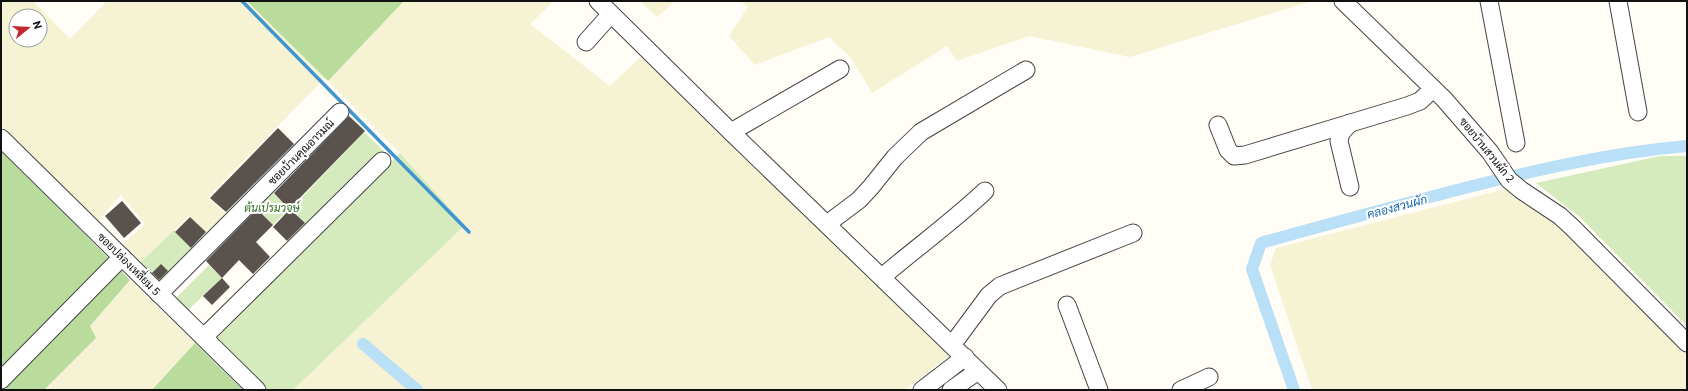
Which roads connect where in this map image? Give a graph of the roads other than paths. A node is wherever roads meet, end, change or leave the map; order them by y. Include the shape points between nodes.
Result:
1 (598, 1) edge
2 (1344, 1) edge
3 (1489, 1) edge
4 (1618, 1) edge
5 (611, 14) junction
6 (586, 42) dead end
7 (840, 69) dead end
8 (1026, 70) dead end
9 (1434, 89) junction
10 (340, 112) dead end
11 (1638, 112) dead end
12 (1350, 123) junction
13 (1218, 125) dead end
14 (731, 132) junction
15 (1, 138) edge
16 (1516, 143) dead end
17 (382, 162) dead end
18 (1350, 187) dead end
19 (985, 191) dead end
20 (827, 224) junction
21 (1133, 233) dead end
22 (122, 257) junction
23 (882, 276) junction
24 (159, 294) junction
25 (1067, 304) dead end
26 (204, 337) junction
27 (1687, 343) edge
28 (952, 345) junction
29 (965, 357) junction
30 (978, 370) junction
31 (1210, 377) dead end
32 (1, 380) edge
33 (256, 390) edge
34 (922, 390) edge
35 (951, 390) edge
36 (998, 390) edge
37 (1099, 390) edge
38 (1181, 390) edge

1 - 5 street
2 - 9 street, ซอยบ้านสวนผัก 2
3 - 16 street
4 - 11 street
5 - 6 street
5 - 14 street
7 - 14 street
8 - 20 street via 921,132 895,157 858,200
9 - 12 street via 1420,101
9 - 27 street, ซอยบ้านสวนผัก 2 via 1520,190 1560,216
10 - 24 street, ซอยบ้านคุณอารมณ์
12 - 13 street via 1245,155 1234,156 1228,150
12 - 18 street via 1341,133 1339,141
14 - 20 street
15 - 22 street, ซอยปล่องเหลี่ยม 5
17 - 26 street
19 - 23 street
20 - 23 street
21 - 28 street via 1000,286 989,295
22 - 24 street, ซอยปล่องเหลี่ยม 5
22 - 32 street
23 - 28 street
24 - 26 street, ซอยปล่องเหลี่ยม 5
25 - 37 street
26 - 33 street, ซอยปล่องเหลี่ยม 5
28 - 29 street
29 - 30 street
29 - 34 street
30 - 35 street
30 - 36 street
31 - 38 street

